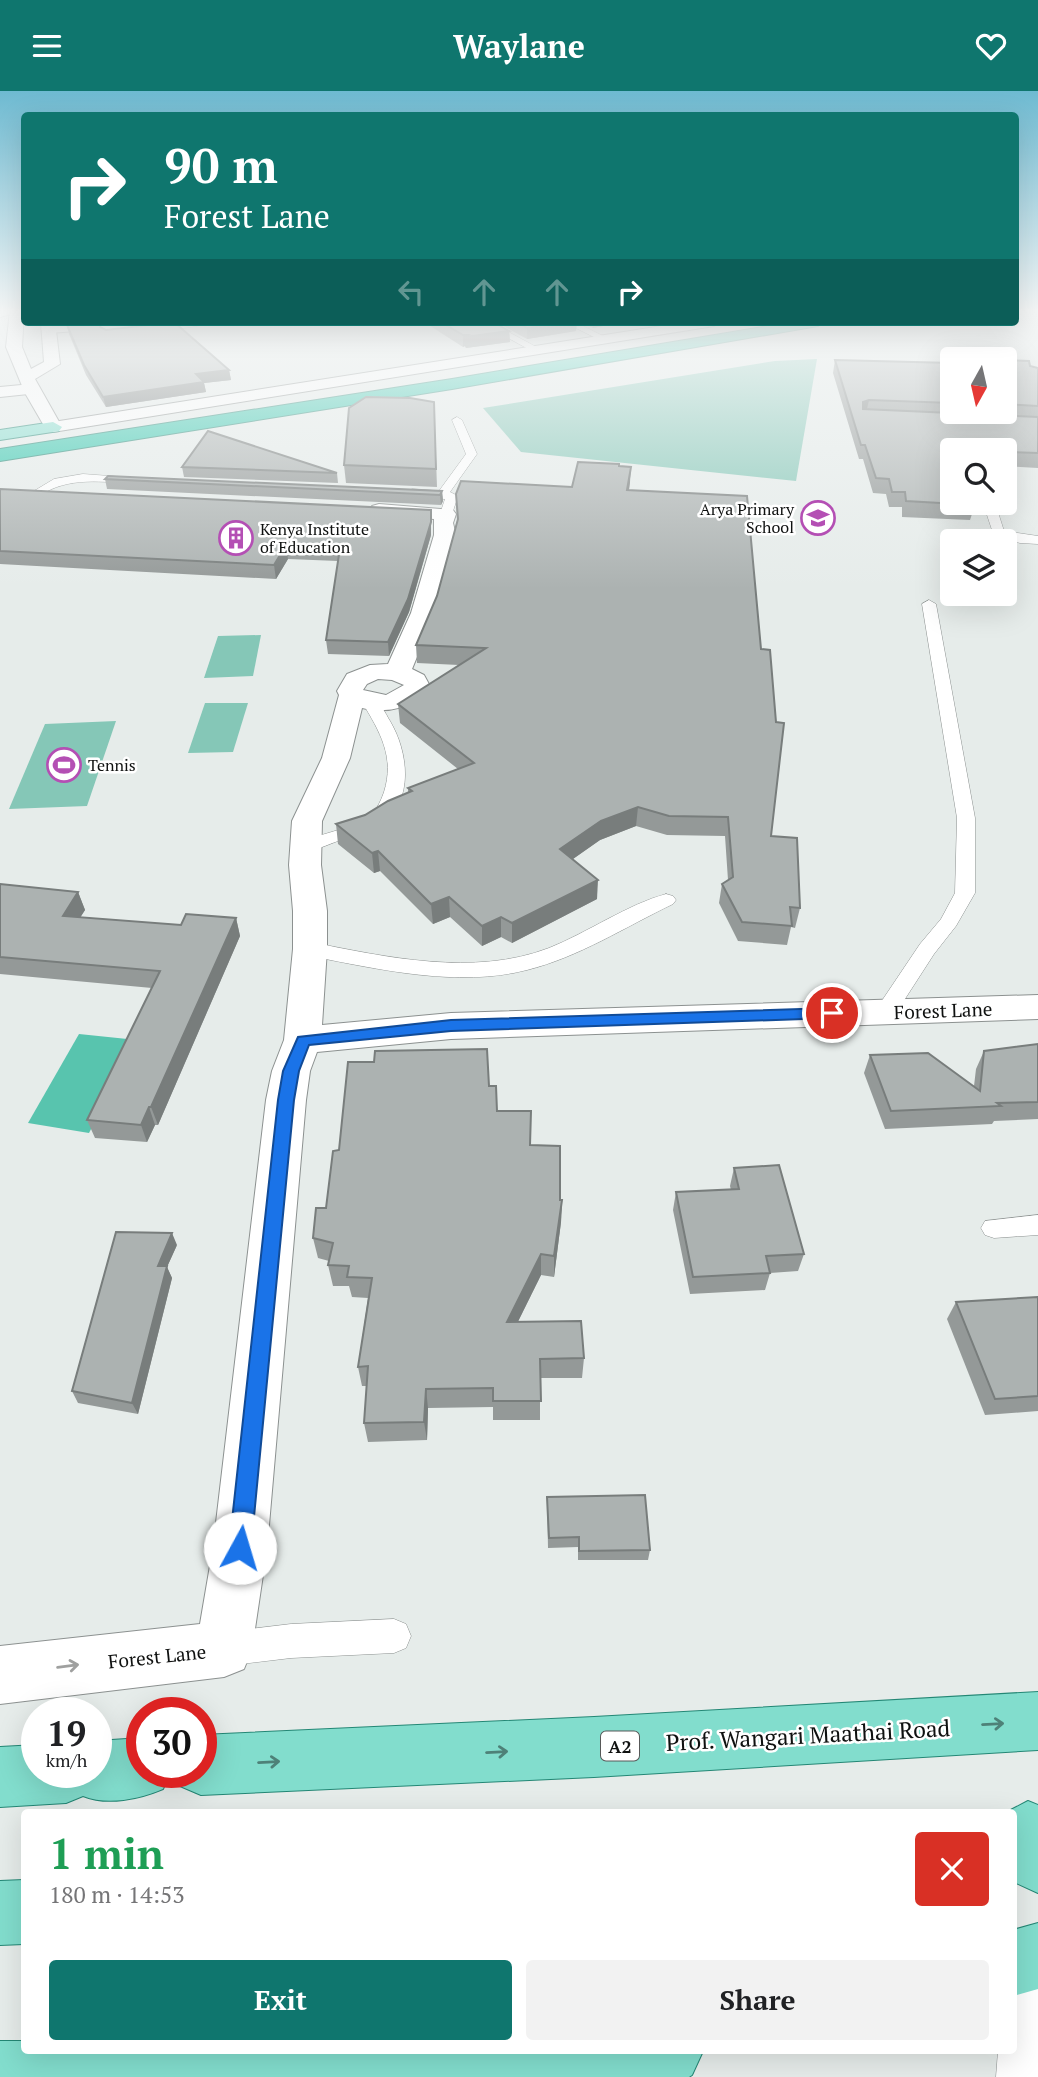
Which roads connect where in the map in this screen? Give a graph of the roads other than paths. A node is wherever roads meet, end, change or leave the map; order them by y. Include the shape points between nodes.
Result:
1 (41, 404) edge
2 (192, 404) edge
3 (257, 404) edge
4 (327, 404) edge
5 (457, 420) dead end
6 (53, 427) junction
7 (0, 435) edge
8 (0, 445) edge
9 (0, 455) edge
10 (148, 490) edge
11 (403, 492) edge
12 (12, 494) edge
13 (445, 504) junction
14 (358, 509) edge
15 (993, 515) edge
16 (1038, 540) edge
17 (929, 604) dead end
18 (361, 699) junction
19 (306, 846) junction
20 (666, 900) dead end
21 (310, 949) junction
22 (1038, 1007) edge
23 (886, 1011) junction
24 (303, 1041) junction
25 (1038, 1225) edge
26 (994, 1228) dead end
27 (394, 1636) dead end
28 (224, 1649) junction
29 (0, 1675) edge
30 (1038, 1721) edge
31 (217, 1764) edge
32 (21, 1776) edge
33 (0, 1777) edge
34 (21, 1912) edge
35 (0, 1913) edge
36 (1038, 1956) edge
37 (1017, 1962) edge
38 (1038, 1983) edge
39 (652, 2054) edge
40 (0, 2076) edge
41 (1017, 2077) edge

1 - 6 street
2 - 6 street
3 - 8 highway
4 - 9 highway
5 - 13 lane via 472,454
6 - 7 main road
10 - 12 street
11 - 13 lane
13 - 14 street
13 - 18 street via 445,535 423,613 397,673 372,672 352,684
15 - 16 lane via 998,533
17 - 23 lane via 966,818 965,893
18 - 19 street via 307,821
18 - 19 lane via 390,735 400,768 392,796 373,821
19 - 21 street
20 - 21 lane via 522,964 484,969 438,967
21 - 24 street
22 - 23 street, Forest Lane
23 - 24 street, Forest Lane via 451,1025
24 - 28 street, Forest Lane via 286,1100 240,1548
25 - 26 lane
27 - 28 lane
29 -> 28 street, Forest Lane
31 -> 30 main road, Prof. Wangari Maathai Road / A2
32 - 33 main road
34 - 35 main road
36 - 37 main road
38 - 41 lane via 1019,2037
39 - 40 main road via 591,2065

